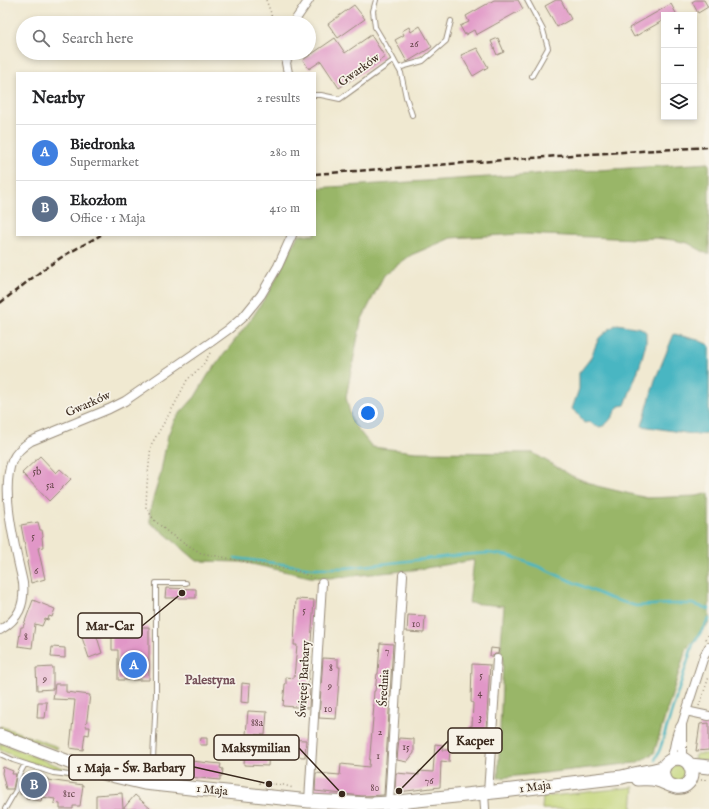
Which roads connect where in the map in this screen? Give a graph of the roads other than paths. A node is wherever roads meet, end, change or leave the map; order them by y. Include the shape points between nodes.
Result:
1 (309, 0) edge
2 (376, 0) edge
3 (527, 0) edge
4 (298, 16) edge
5 (451, 21) dead end
6 (287, 60) edge
7 (394, 60) junction
8 (398, 68) junction
9 (288, 72) edge
10 (532, 76) dead end
11 (316, 95) edge
12 (412, 115) dead end
13 (292, 236) edge
14 (403, 575) dead end
15 (186, 583) dead end
16 (322, 583) road end
17 (0, 630) edge
18 (709, 646) edge
19 (497, 659) dead end
20 (686, 711) junction
21 (709, 716) edge
22 (682, 724) junction
23 (0, 736) edge
24 (0, 754) edge
25 (25, 764) junction
26 (667, 764) junction
27 (709, 767) edge
28 (690, 768) junction
29 (90, 770) junction
30 (709, 775) edge
31 (622, 777) junction
32 (152, 784) junction
33 (667, 784) junction
34 (486, 793) junction
35 (309, 801) junction
36 (389, 803) junction
37 (5, 809) edge
38 (485, 809) edge

1 - 4 street
2 - 7 lane, Gwarków via 373,12 375,27
3 - 10 lane via 544,30 548,48
5 - 8 lane via 446,41 423,60
6 - 9 street
7 - 8 lane, Gwarków
7 - 11 lane, Gwarków via 340,99
8 - 12 lane, Gwarków
13 - 17 street, Gwarków via 262,295 229,329 125,401 23,446 14,457 8,478 8,503 24,592 17,615
14 - 36 street, Średnia
15 - 32 lane via 156,582 156,694
16 - 35 street, Świętej Barbary
18 - 20 street
19 - 34 street
20 - 21 street
20 - 22 street
22 - 26 street via 673,755
22 - 28 street via 682,754
23 - 29 main road, 1 Maja
24 - 25 lane
25 - 29 lane via 53,773 78,776
25 - 37 lane via 19,775 16,790
26 - 28 main road via 680,758
26 - 31 main road, 1 Maja via 649,772
26 - 33 main road via 663,776
27 - 28 main road
28 - 30 main road
28 - 33 main road via 690,780 684,786 675,788
29 - 32 main road, 1 Maja
31 - 33 main road, 1 Maja via 655,779
31 - 34 main road, 1 Maja
32 - 35 main road, 1 Maja
34 - 36 main road, 1 Maja
34 - 38 street
35 - 36 main road, 1 Maja

